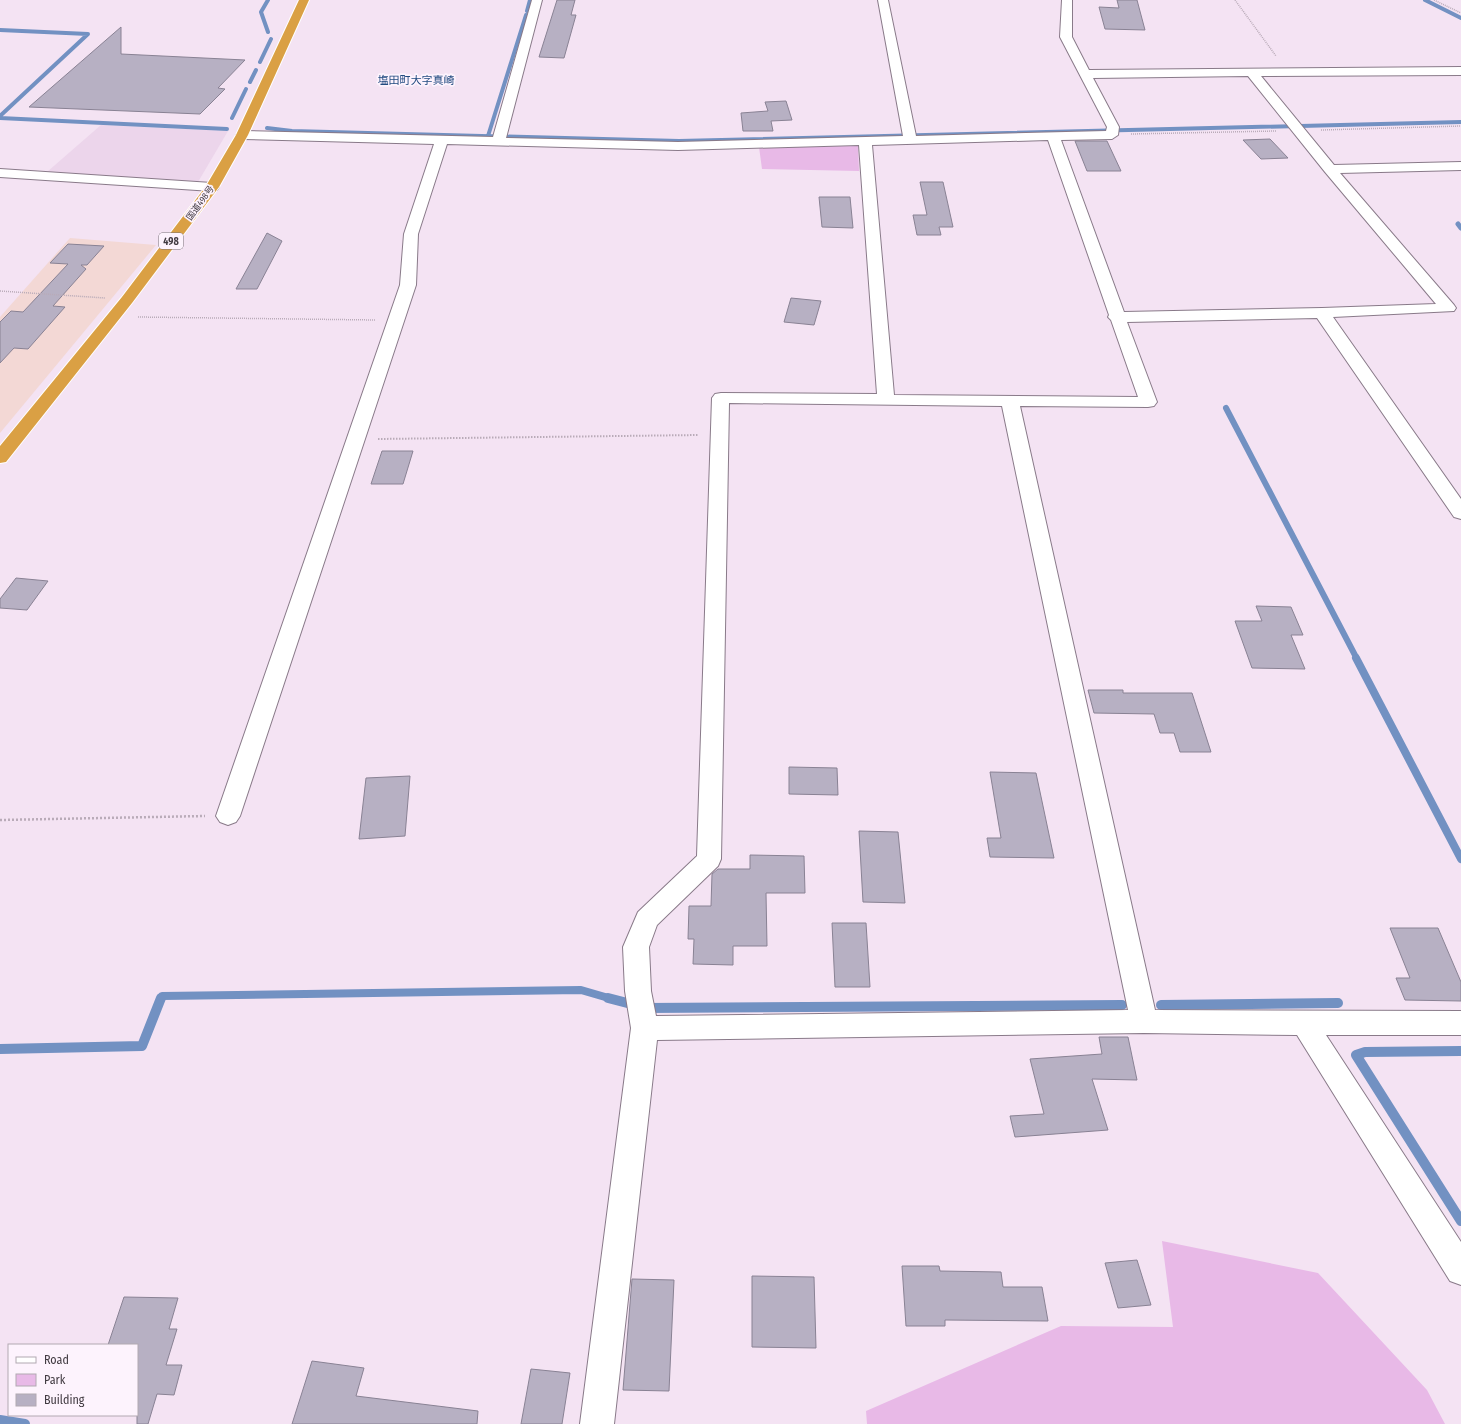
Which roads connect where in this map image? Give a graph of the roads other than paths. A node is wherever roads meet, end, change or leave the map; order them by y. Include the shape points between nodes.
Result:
1 (304, 0) edge
2 (537, 0) edge
3 (883, 0) edge
4 (1067, 0) edge
5 (1461, 71) edge
6 (1252, 73) junction
7 (1085, 74) junction
8 (242, 135) junction
9 (909, 135) junction
10 (1053, 136) junction
11 (499, 137) junction
12 (442, 140) junction
13 (865, 142) junction
14 (1461, 166) edge
15 (1330, 169) junction
16 (0, 173) edge
17 (212, 187) junction
18 (1322, 313) junction
19 (1116, 317) junction
20 (886, 400) junction
21 (1010, 401) junction
22 (0, 458) edge
23 (1461, 513) edge
24 (228, 816) road end
25 (1144, 1020) junction
26 (1304, 1023) junction
27 (1461, 1023) edge
28 (644, 1028) junction
29 (1461, 1270) edge
30 (597, 1424) edge

1 - 8 highway, 国道498号 / 498
2 - 11 street
3 - 9 street
4 - 7 street via 1066,37
5 - 6 street
6 - 7 street
6 - 15 street
7 - 10 street via 1113,131
8 - 12 street
8 - 17 highway, 国道498号 / 498
9 - 10 street
9 - 13 street
10 - 19 street
11 - 12 street
11 - 13 street via 678,146
12 - 24 street via 411,234 408,286
13 - 20 street
14 - 15 street
15 - 18 street via 1448,308
16 - 17 street
17 - 22 highway, 国道498号 / 498 via 127,300
18 - 19 street
18 - 23 street
19 - 21 street via 1148,402
20 - 21 street
20 - 28 street via 721,398 709,859 647,919 636,947 638,991
21 - 25 street
25 - 26 street
25 - 28 street
26 - 27 street
26 - 29 street
28 - 30 street

